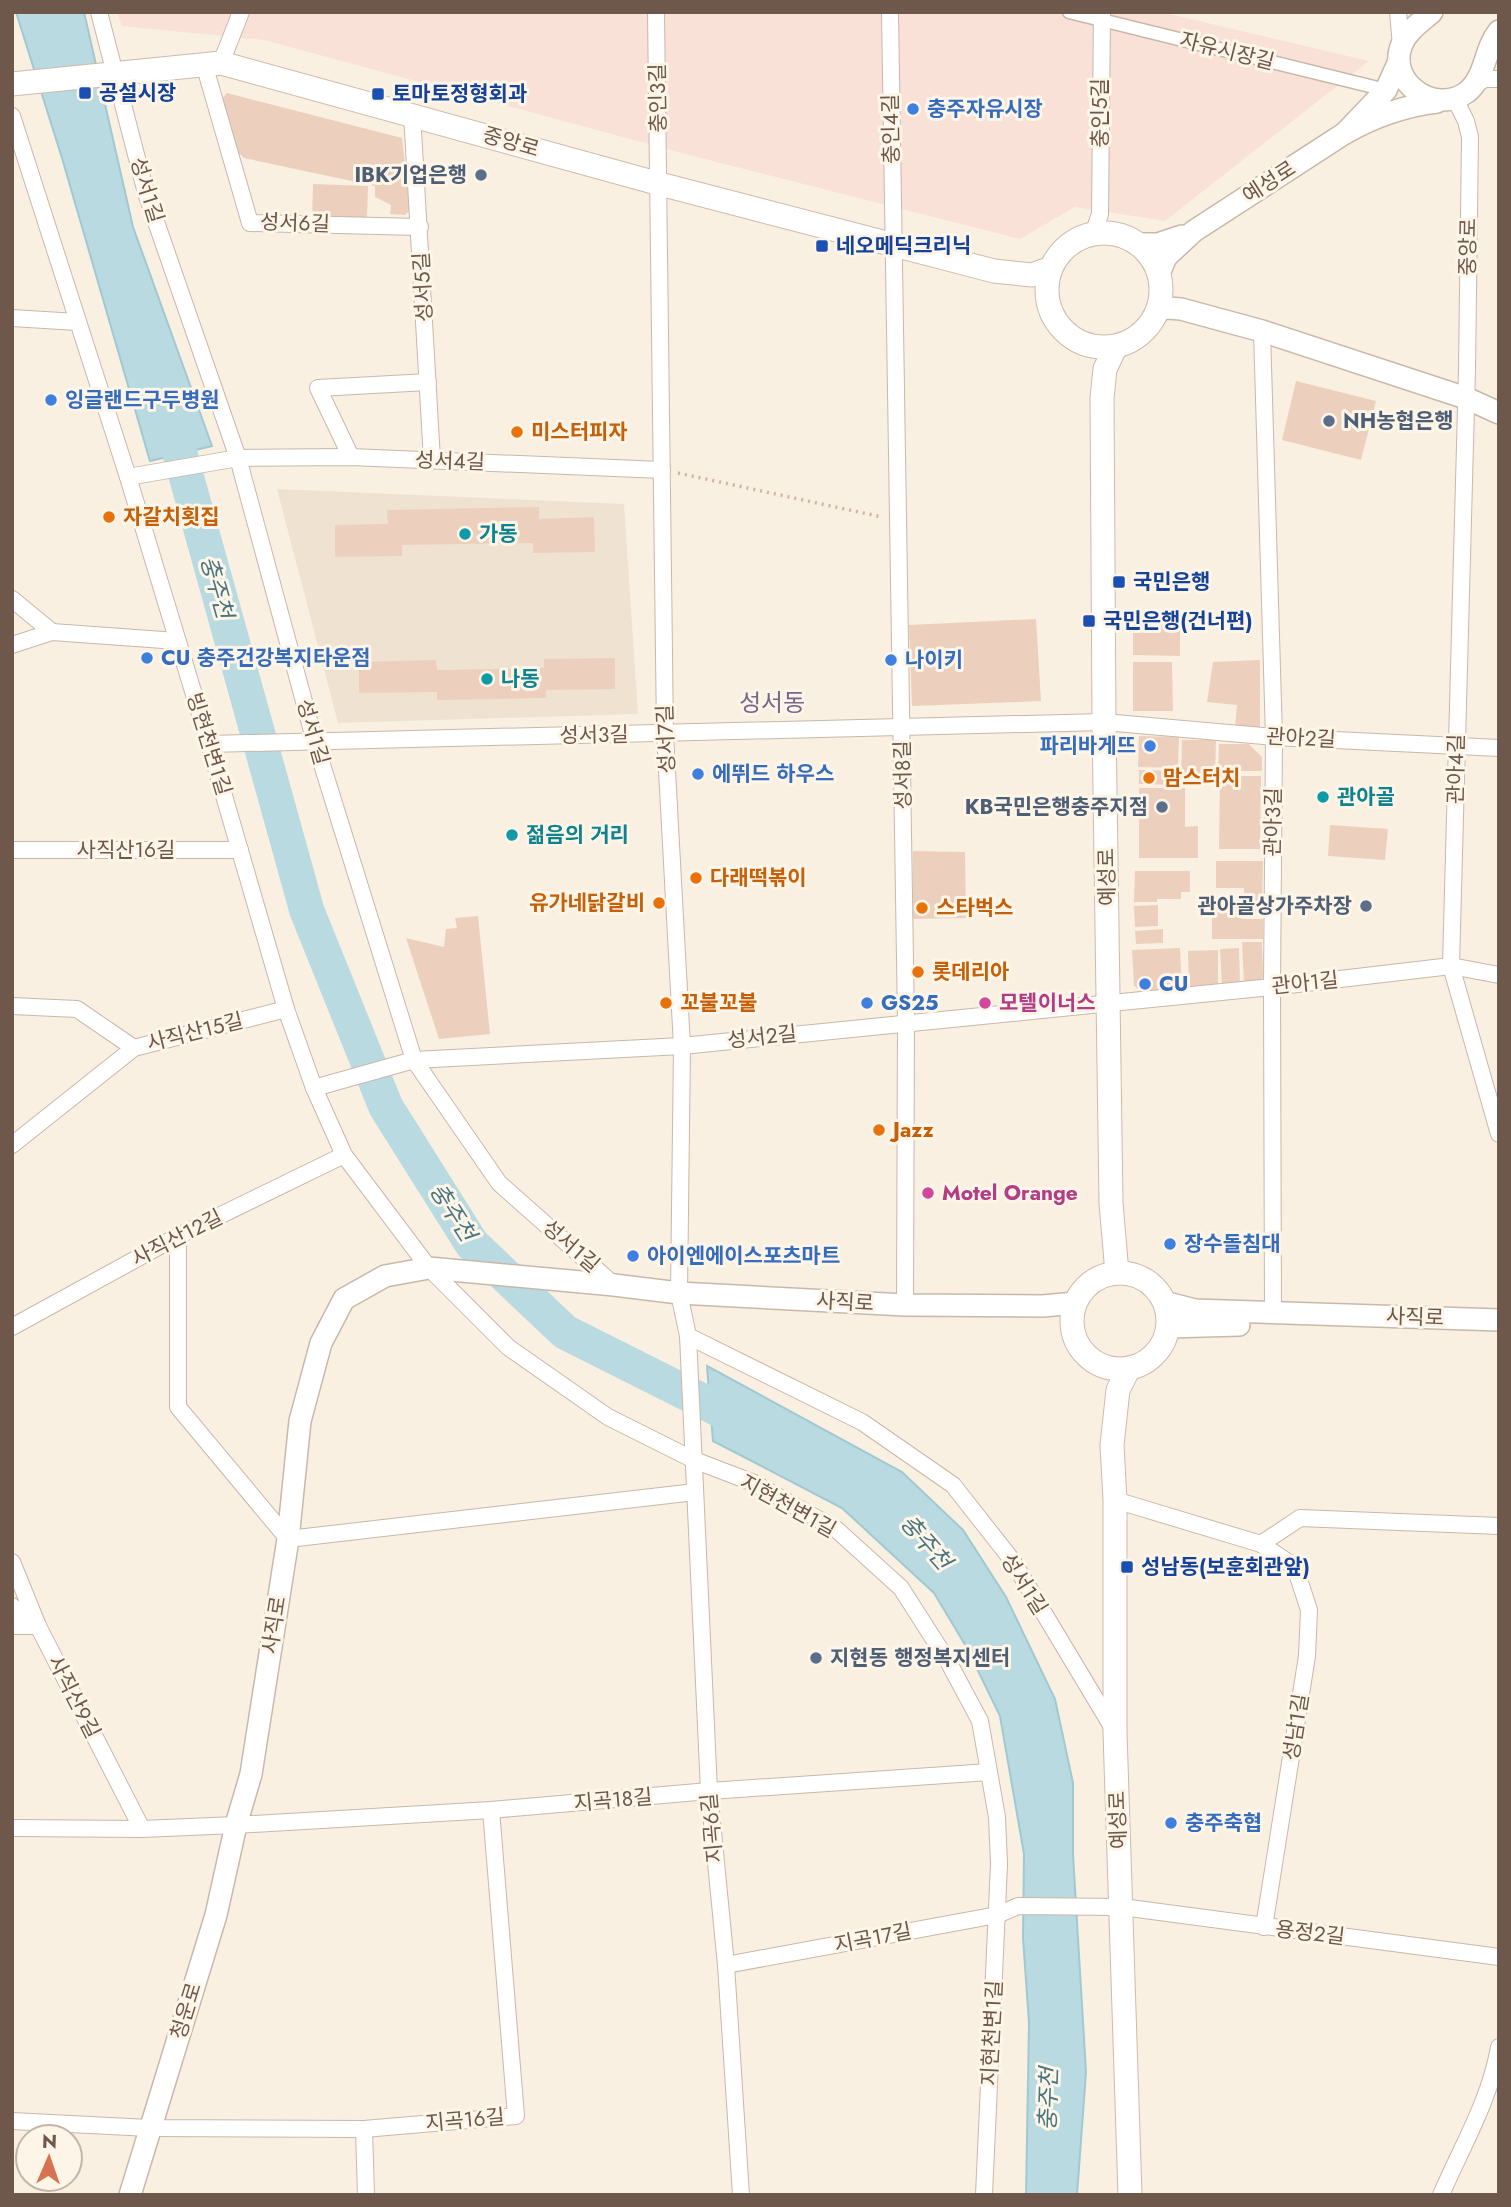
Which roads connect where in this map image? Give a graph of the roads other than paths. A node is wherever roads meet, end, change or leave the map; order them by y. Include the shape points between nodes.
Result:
1 (99, 12) edge
2 (240, 12) edge
3 (656, 12) edge
4 (890, 12) edge
5 (1069, 12) edge
6 (1398, 12) edge
7 (1431, 12) edge
8 (1102, 16) edge
9 (1493, 39) edge
10 (1400, 54) junction
11 (212, 64) junction
12 (109, 74) junction
13 (1499, 79) edge
14 (16, 84) edge
15 (1474, 85) junction
16 (1386, 90) junction
17 (1449, 100) junction
18 (412, 114) junction
19 (12, 116) edge
20 (1345, 133) junction
21 (660, 184) junction
22 (419, 227) junction
23 (1101, 227) junction
24 (1194, 231) junction
25 (1139, 244) junction
26 (892, 245) junction
27 (1051, 268) junction
28 (1004, 273) junction
29 (1165, 297) junction
30 (1049, 304) junction
31 (12, 318) edge
32 (77, 322) junction
33 (1262, 331) junction
34 (1085, 344) junction
35 (1116, 346) junction
36 (428, 382) junction
37 (1102, 398) junction
38 (1466, 398) junction
39 (1499, 413) edge
40 (351, 457) junction
41 (238, 458) junction
42 (432, 460) junction
43 (662, 470) junction
44 (128, 477) junction
45 (12, 598) edge
46 (52, 632) junction
47 (177, 641) junction
48 (12, 645) edge
49 (1104, 722) junction
50 (902, 728) junction
51 (665, 734) junction
52 (1274, 737) junction
53 (316, 742) junction
54 (209, 744) junction
55 (1456, 746) junction
56 (1499, 748) edge
57 (12, 850) edge
58 (240, 850) junction
59 (1451, 966) junction
60 (1499, 975) edge
61 (1272, 987) junction
62 (1110, 1003) junction
63 (12, 1006) edge
64 (286, 1009) junction
65 (906, 1022) junction
66 (682, 1046) junction
67 (134, 1048) junction
68 (414, 1060) junction
69 (314, 1088) junction
70 (1499, 1134) edge
71 (12, 1145) edge
72 (344, 1155) junction
73 (177, 1236) junction
74 (429, 1268) junction
75 (1116, 1273) junction
76 (614, 1284) junction
77 (679, 1293) junction
78 (1164, 1302) junction
79 (1075, 1303) junction
80 (905, 1305) junction
81 (1273, 1312) junction
82 (1499, 1320) edge
83 (12, 1327) edge
84 (1168, 1327) junction
85 (1499, 1334) edge
86 (688, 1336) junction
87 (1094, 1361) junction
88 (1129, 1368) junction
89 (1112, 1445) junction
90 (694, 1460) junction
91 (695, 1492) junction
92 (1115, 1500) junction
93 (1499, 1526) edge
94 (288, 1539) junction
95 (1261, 1544) junction
96 (12, 1562) edge
97 (12, 1606) edge
98 (12, 1626) edge
99 (38, 1626) junction
100 (1115, 1732) junction
101 (989, 1772) junction
102 (709, 1791) junction
103 (491, 1810) junction
104 (236, 1825) junction
105 (12, 1828) edge
106 (142, 1829) junction
107 (1018, 1906) joint
108 (1122, 1907) junction
109 (998, 1914) junction
110 (1265, 1927) junction
111 (1499, 1957) edge
112 (726, 1965) junction
113 (1499, 2047) edge
114 (12, 2121) edge
115 (149, 2129) junction
116 (364, 2129) junction
117 (130, 2195) edge
118 (366, 2195) edge
119 (741, 2195) edge
120 (984, 2195) edge
121 (1130, 2195) edge
122 (1441, 2195) edge

1 - 12 street, 성서1길
2 - 11 street
3 - 21 street, 충인3길
4 - 26 street, 충인4길
5 - 8 street, 자유시장길
6 - 10 street
7 - 10 street, 예성로 via 1408,34
8 - 16 street, 자유시장길
8 - 23 street, 충인5길
9 - 15 street
10 - 16 street, 예성로
10 - 17 street via 1402,75 1410,87 1420,95
11 - 12 main road, 중앙로
11 - 18 main road, 중앙로
11 - 22 street, 성서6길 via 250,223
12 - 14 main road, 중앙로
12 - 41 street, 성서1길
13 - 15 street
15 - 17 street
16 - 20 street, 예성로
17 - 20 street, 예성로 via 1397,109
17 - 38 street, 중앙로 via 1466,121 1470,137
18 - 21 main road, 중앙로
18 - 22 street, 성서5길
19 - 32 street, 빙현천변1길
20 - 24 street, 예성로
21 - 26 main road, 중앙로
21 - 43 street, 성서7길
22 - 36 street, 성서5길
23 - 25 main road
23 - 27 main road via 1068,246
24 - 25 street, 예성로 via 1166,242
24 - 29 street, 예성로 via 1166,257
25 - 29 main road via 1151,257
26 - 28 main road, 중앙로
26 - 50 street, 성서8길
27 - 28 main road, 중앙로 via 1032,275
27 - 30 main road
28 - 30 main road, 중앙로
29 - 33 street
29 - 35 main road via 1141,333
30 - 34 main road via 1062,328
31 - 32 street
32 - 44 street, 빙현천변1길
33 - 38 street
33 - 52 street, 관아3길
34 - 35 main road
34 - 37 main road, 예성로 via 1096,361
35 - 37 main road, 예성로 via 1105,369
36 - 40 street via 318,388
36 - 42 street, 성서5길
37 - 49 main road, 예성로
38 - 39 street
38 - 55 street, 관아4길
40 - 41 street, 성서4길
40 - 42 street, 성서4길
41 - 44 street, 성서4길
41 - 53 street, 성서1길
42 - 43 street, 성서4길
43 - 51 street, 성서7길
44 - 47 street, 빙현천변1길
45 - 46 street
46 - 47 street
46 - 48 street
47 - 54 street, 빙현천변1길
49 - 50 street, 성서3길
49 - 52 street, 관아2길
49 - 62 main road, 예성로
50 - 51 street, 성서3길
50 - 65 street, 성서8길
51 - 53 street, 성서3길
51 - 66 street, 성서7길
52 - 55 street, 관아2길
52 - 61 street, 관아3길
53 - 54 street, 성서3길
53 - 68 street, 성서1길
54 - 58 street, 빙현천변1길
55 - 56 street, 관아2길
55 - 59 street, 관아4길
57 - 58 street, 사직산16길
58 - 64 street, 빙현천변1길
59 - 60 street, 관아1길
59 - 61 street, 관아1길
59 - 70 street, 관아4길
61 - 62 street, 관아1길
61 - 81 street, 관아3길
62 - 65 street, 성서2길
62 - 75 main road, 예성로
63 - 67 street via 77,1009
64 - 67 street, 사직산15길
64 - 69 street, 빙현천변1길
65 - 66 street, 성서2길
65 - 80 street, 성서8길
66 - 68 street, 성서2길
66 - 77 street, 성서7길
67 - 71 street, 사직산15길
68 - 69 street, 성서2길
68 - 76 street, 성서1길 via 499,1183
69 - 72 street, 빙현천변1길
72 - 73 street, 사직산12길
72 - 74 street, 빙현천변1길
73 - 83 street, 사직산12길
73 - 94 street via 178,1407
74 - 76 street, 사직로
74 - 90 street, 지현천변1길 via 509,1347 608,1417
74 - 94 street, 사직로 via 385,1276 344,1299 321,1343 300,1421
75 - 78 main road via 1145,1280
75 - 79 main road via 1092,1282
76 - 77 street, 사직로
77 - 80 street, 사직로
77 - 86 street, 성서7길
78 - 81 street, 사직로 via 1195,1310
78 - 84 main road
79 - 80 street, 사직로
79 - 87 main road via 1073,1329
81 - 82 street, 사직로
84 - 85 street, 사직로
84 - 88 main road via 1159,1349
86 - 90 street, 지곡6길
86 - 100 street, 성서1길 via 862,1422 953,1485 1012,1560
87 - 88 main road
87 - 89 main road
88 - 89 main road via 1118,1390
89 - 92 main road, 예성로
90 - 91 street, 지곡6길
90 - 101 street, 지현천변1길 via 754,1483 836,1529 901,1588 980,1721
91 - 94 street
91 - 102 street, 지곡6길
92 - 95 street, 성남1길
92 - 100 main road, 예성로
93 - 95 street via 1300,1518
94 - 104 street, 사직로 via 251,1774
95 - 110 street, 성남1길 via 1294,1567 1309,1609 1307,1656
96 - 99 street, 사직산9길
97 - 99 street
98 - 99 street
99 - 106 street, 사직산9길
100 - 108 main road, 예성로
101 - 102 street, 지곡18길
101 - 109 street, 지현천변1길 via 997,1817
102 - 103 street, 지곡18길
102 - 112 street, 지곡6길
103 - 104 street, 지곡18길
103 - 116 street, 지곡16길 via 516,2116
104 - 106 street
104 - 115 street, 청운로 via 216,1915
105 - 106 street
107 - 108 street, 용정2길
107 - 109 street, 지곡17길
108 - 110 street, 용정2길
108 - 121 main road, 예성로
109 - 112 street, 지곡17길
109 - 120 street, 지현천변1길
110 - 111 street, 용정2길
112 - 119 street, 지곡6길
113 - 122 street via 1479,2115
114 - 115 street, 지곡16길
115 - 116 street, 지곡16길
115 - 117 street, 청운로
116 - 118 street

